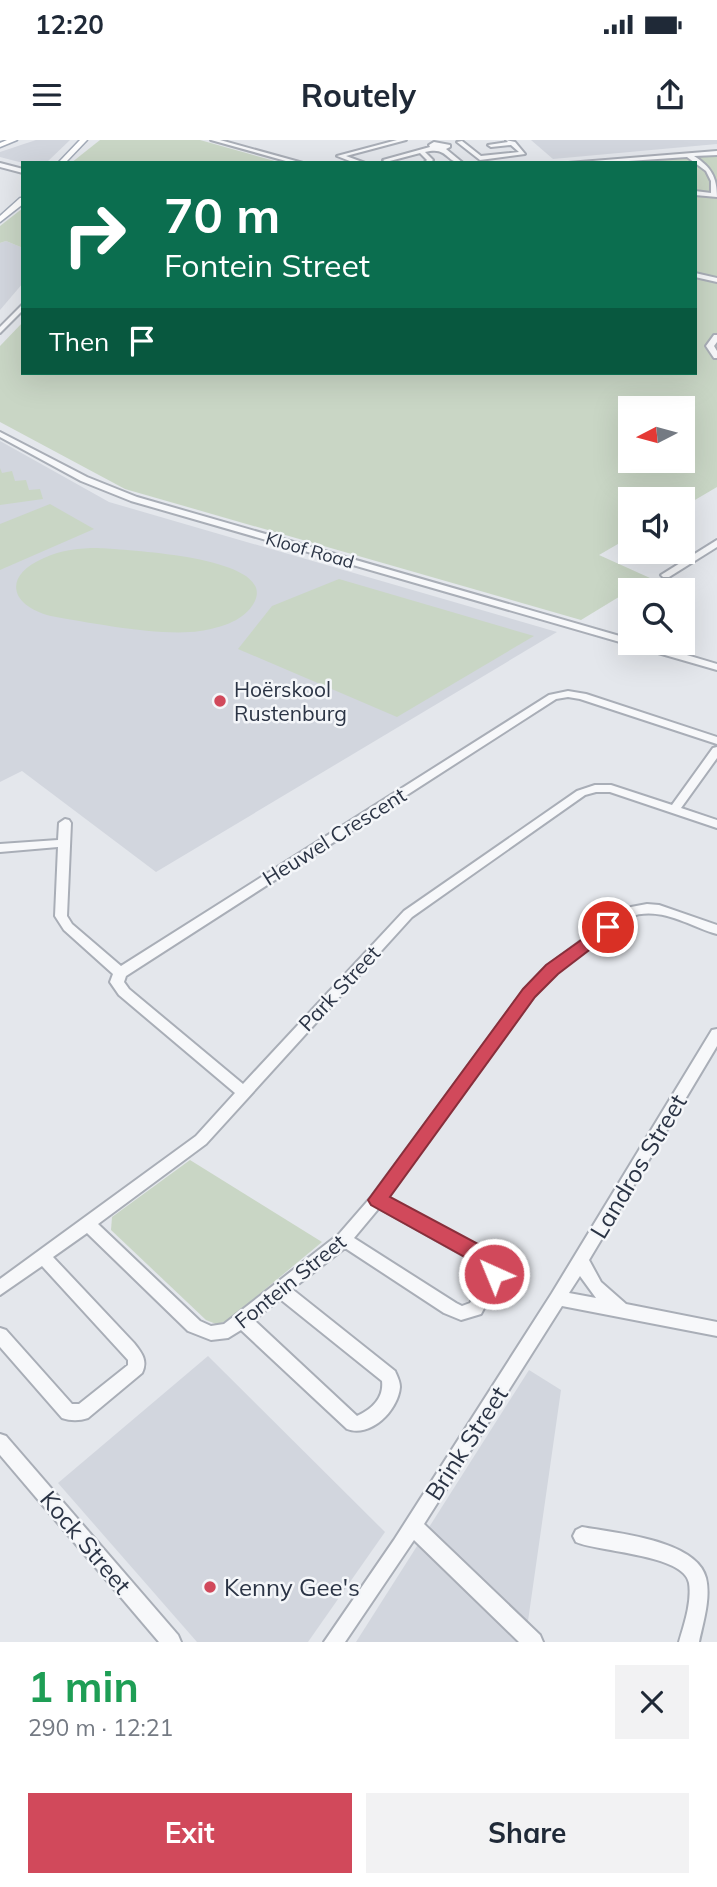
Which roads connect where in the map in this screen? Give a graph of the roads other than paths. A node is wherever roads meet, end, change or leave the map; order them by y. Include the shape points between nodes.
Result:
1 (14, 140) edge
2 (84, 140) edge
3 (214, 140) edge
4 (402, 140) edge
5 (424, 140) edge
6 (463, 141) edge
7 (511, 141) edge
8 (0, 145) edge
9 (491, 145) dead end
10 (434, 146) junction
11 (445, 147) junction
12 (421, 151) junction
13 (705, 153) junction
14 (717, 153) edge
15 (687, 154) junction
16 (665, 155) junction
17 (386, 160) dead end
18 (63, 161) edge
19 (293, 161) edge
20 (356, 161) edge
21 (429, 161) edge
22 (455, 161) edge
23 (594, 161) edge
24 (0, 165) edge
25 (21, 170) edge
26 (697, 193) edge
27 (715, 194) edge
28 (21, 202) edge
29 (0, 220) edge
30 (697, 275) edge
31 (717, 280) edge
32 (21, 308) edge
33 (0, 331) edge
34 (717, 337) edge
35 (717, 356) edge
36 (0, 434) edge
37 (717, 543) edge
38 (666, 575) dead end
39 (618, 638) edge
40 (676, 655) edge
41 (717, 667) edge
42 (717, 741) edge
43 (717, 750) edge
44 (675, 809) junction
45 (65, 823) dead end
46 (717, 824) edge
47 (64, 844) junction
48 (0, 848) edge
49 (717, 930) edge
50 (120, 972) junction
51 (717, 1034) edge
52 (243, 1092) junction
53 (377, 1200) junction
54 (89, 1225) junction
55 (344, 1239) junction
56 (43, 1257) junction
57 (580, 1260) junction
58 (0, 1288) edge
59 (281, 1290) junction
60 (558, 1298) junction
61 (625, 1311) junction
62 (242, 1320) junction
63 (717, 1329) edge
64 (0, 1335) edge
65 (0, 1442) edge
66 (413, 1526) junction
67 (582, 1536) dead end
68 (171, 1642) edge
69 (334, 1642) edge
70 (533, 1642) edge
71 (689, 1642) edge

1 - 8 main road
2 - 18 main road
3 - 19 street
4 - 20 street via 340,156
5 - 10 street
6 - 7 street via 483,158 523,153
6 - 11 street
7 - 9 street
10 - 11 street
10 - 12 street
11 - 22 street
12 - 17 street
12 - 21 street
13 - 14 street
13 - 15 street
13 - 16 street via 678,147
15 - 16 street
15 - 27 street via 712,174
16 - 23 street
24 - 25 street
26 - 27 street
28 - 29 main road
30 - 31 street
32 - 33 street
34 - 35 street via 710,346
36 - 39 street, Kloof Road via 84,479 134,499
37 - 38 street
40 - 41 street, Kloof Road
42 - 50 street, Heuwel Crescent via 582,696 553,697
43 - 44 street
44 - 46 street, Park Street
44 - 52 street, Park Street via 611,789 581,793 408,914
45 - 47 street
47 - 48 street
47 - 50 street via 61,916
49 - 53 street, Fontein Street via 660,910 637,908 573,953 529,993
50 - 52 street via 117,982 124,992
51 - 57 street, Landros Street
52 - 54 street, Park Street via 201,1140
53 - 55 street, Fontein Street
53 - 55 street via 491,1264 494,1274 475,1309 461,1313 450,1308
54 - 56 street, Park Street
54 - 62 street, Fontein Street via 202,1331 219,1333
55 - 59 street, Fontein Street
56 - 58 street, Park Street
56 - 64 street via 128,1348 136,1358 136,1368 82,1412 68,1412
57 - 60 street, Landros Street
57 - 61 street via 593,1287
59 - 62 street, Fontein Street
59 - 62 street via 389,1376 392,1396 368,1420 353,1423
60 - 61 street
60 - 66 street, Brink Street
61 - 63 street
65 - 68 street, Kock Street
66 - 69 street, Brink Street
66 - 70 street
67 - 71 street via 663,1553 691,1566 698,1587

